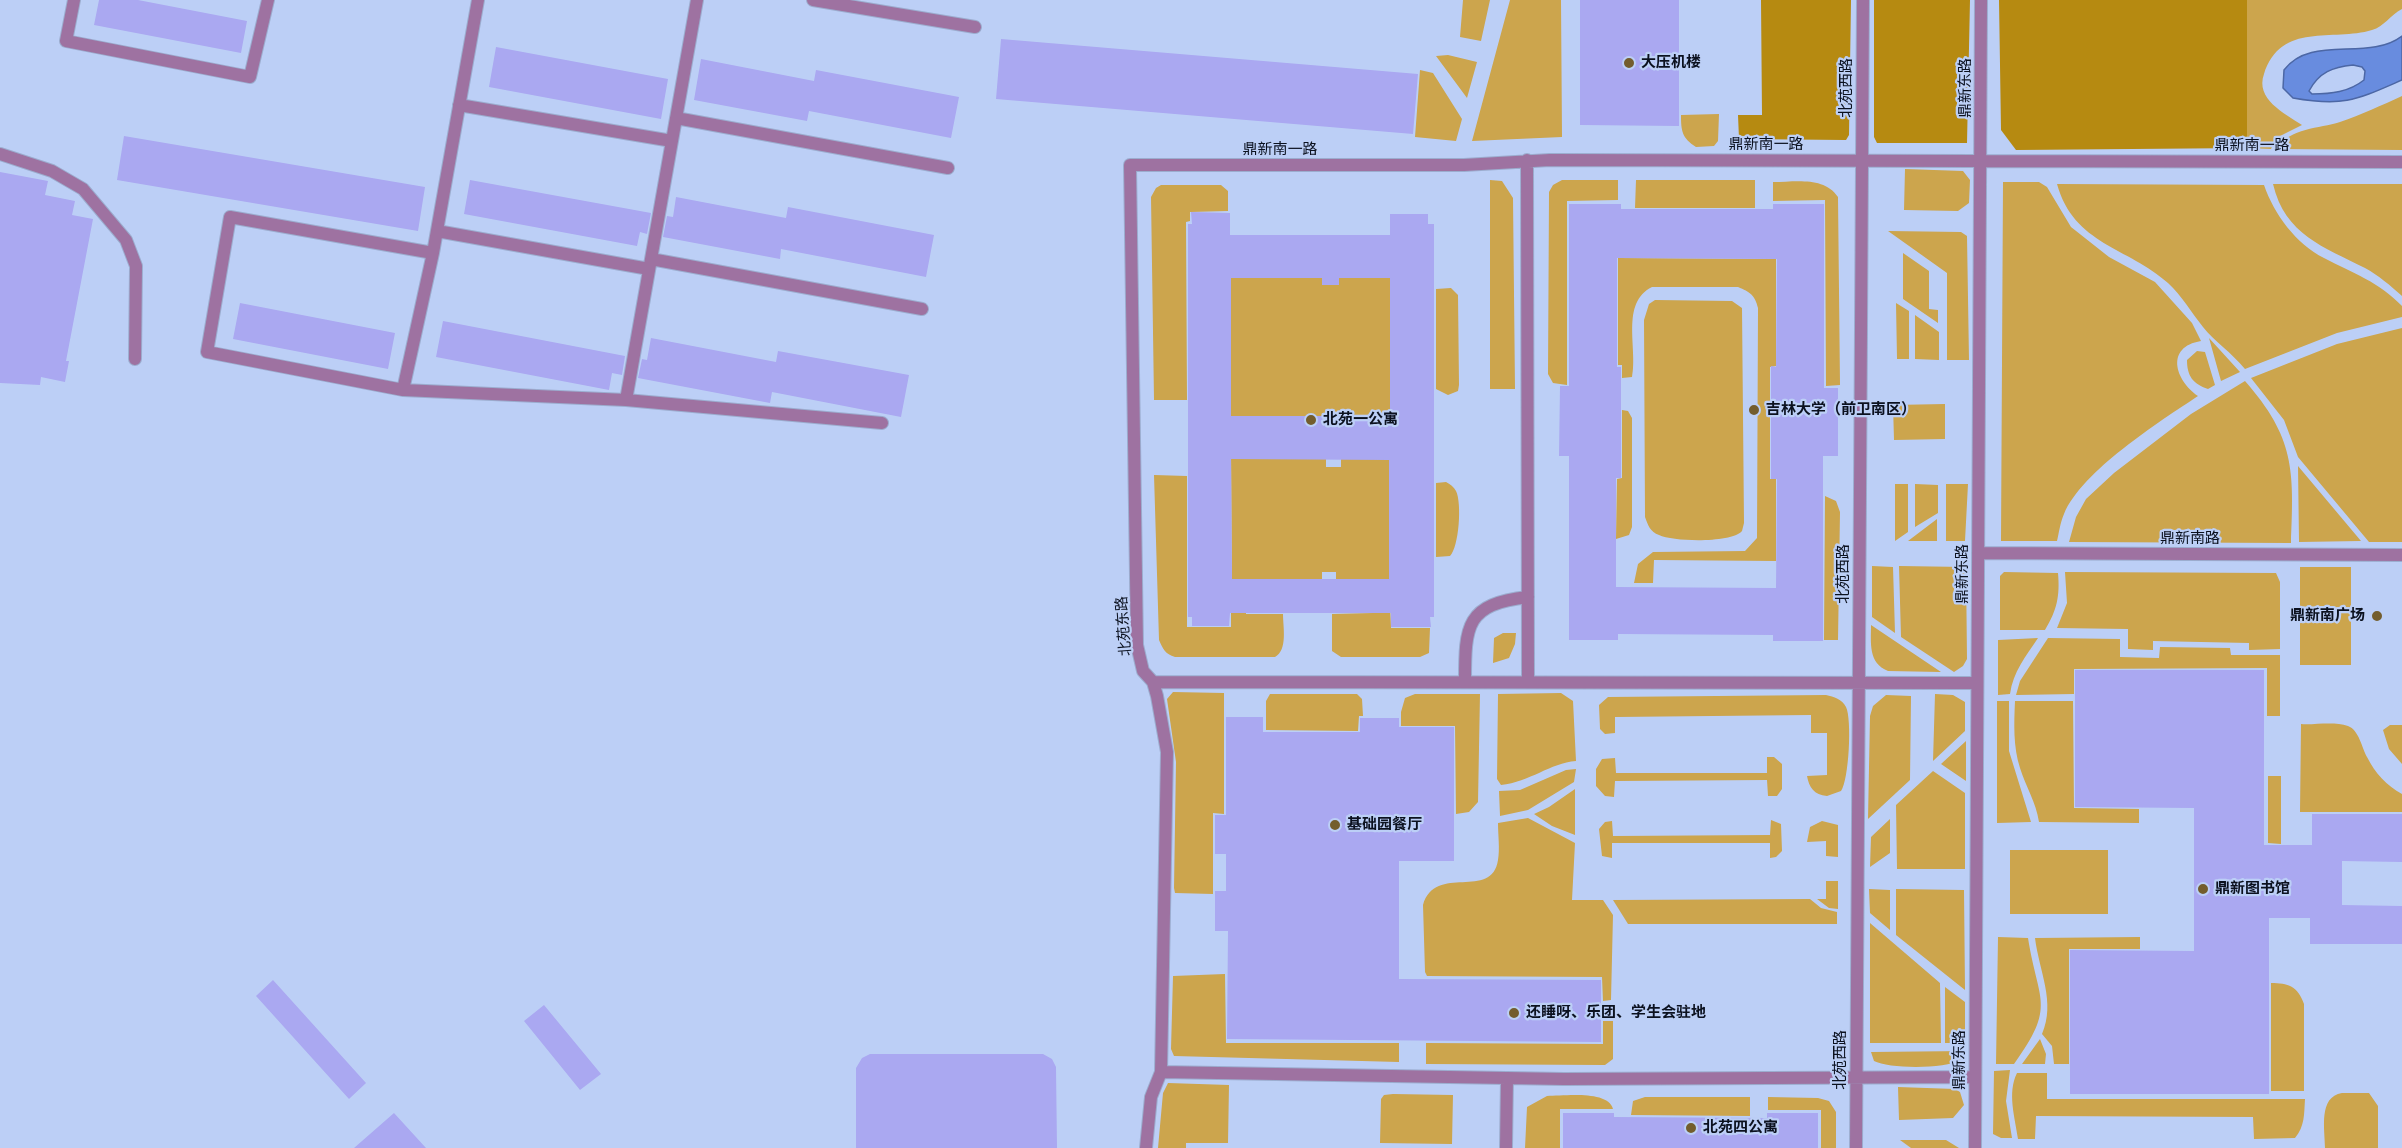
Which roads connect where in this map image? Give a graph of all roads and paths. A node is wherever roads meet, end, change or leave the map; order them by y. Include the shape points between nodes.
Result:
1 (74, 0) edge
2 (268, 0) edge
3 (478, 0) edge
4 (697, 0) edge
5 (813, 0) edge
6 (1863, 0) edge
7 (1981, 0) edge
8 (975, 27) dead end
9 (459, 105) junction
10 (676, 118) junction
11 (672, 141) junction
12 (0, 154) edge
13 (1980, 159) junction
14 (1527, 160) junction
15 (1862, 160) junction
16 (2402, 162) edge
17 (1131, 165) joint
18 (948, 168) dead end
19 (437, 231) junction
20 (433, 253) junction
21 (650, 264) junction
22 (922, 309) dead end
23 (135, 359) dead end
24 (404, 390) junction
25 (626, 400) junction
26 (882, 423) dead end
27 (1978, 553) junction
28 (2402, 555) edge
29 (1528, 597) junction
30 (1528, 681) junction
31 (1153, 682) junction
32 (1465, 682) junction
33 (1859, 682) junction
34 (1977, 683) junction
35 (1161, 1072) junction
36 (1856, 1076) junction
37 (1975, 1077) junction
38 (1507, 1078) junction
39 (1146, 1148) edge
40 (1506, 1148) edge
41 (1856, 1148) edge
42 (1975, 1148) edge

1 - 2 lane via 66,41 250,76
3 - 9 lane
4 - 10 lane
5 - 8 lane
6 - 15 lane, 北苑西路
7 - 13 lane, 鼎新东路
9 - 11 lane
9 - 19 lane
10 - 11 lane
10 - 18 lane
11 - 21 lane
12 - 23 lane via 52,171 83,189 126,240 136,266
13 - 15 lane, 鼎新南一路
13 - 16 lane, 鼎新南一路
13 - 27 lane, 鼎新东路
14 - 15 lane, 鼎新南一路
14 - 17 lane, 鼎新南一路 via 1464,165
14 - 29 lane
15 - 33 lane, 北苑西路
17 - 31 lane, 北苑东路 via 1137,636 1143,671
19 - 20 lane
19 - 21 lane
20 - 24 lane
20 - 24 lane via 230,217 207,352
21 - 22 lane
21 - 25 lane
24 - 25 lane
25 - 26 lane
27 - 28 lane, 鼎新南路
27 - 34 lane, 鼎新东路
29 - 30 lane
29 - 32 lane via 1491,605 1472,620 1465,644
30 - 32 lane
30 - 33 lane
31 - 32 lane
31 - 35 lane, 北苑东路 via 1167,752
33 - 34 lane
33 - 36 lane, 北苑西路
34 - 37 lane, 鼎新东路
35 - 38 lane
35 - 39 lane, 北苑东路 via 1151,1097
36 - 37 lane
36 - 38 lane
36 - 41 lane, 北苑西路
37 - 42 lane, 鼎新东路
38 - 40 lane

